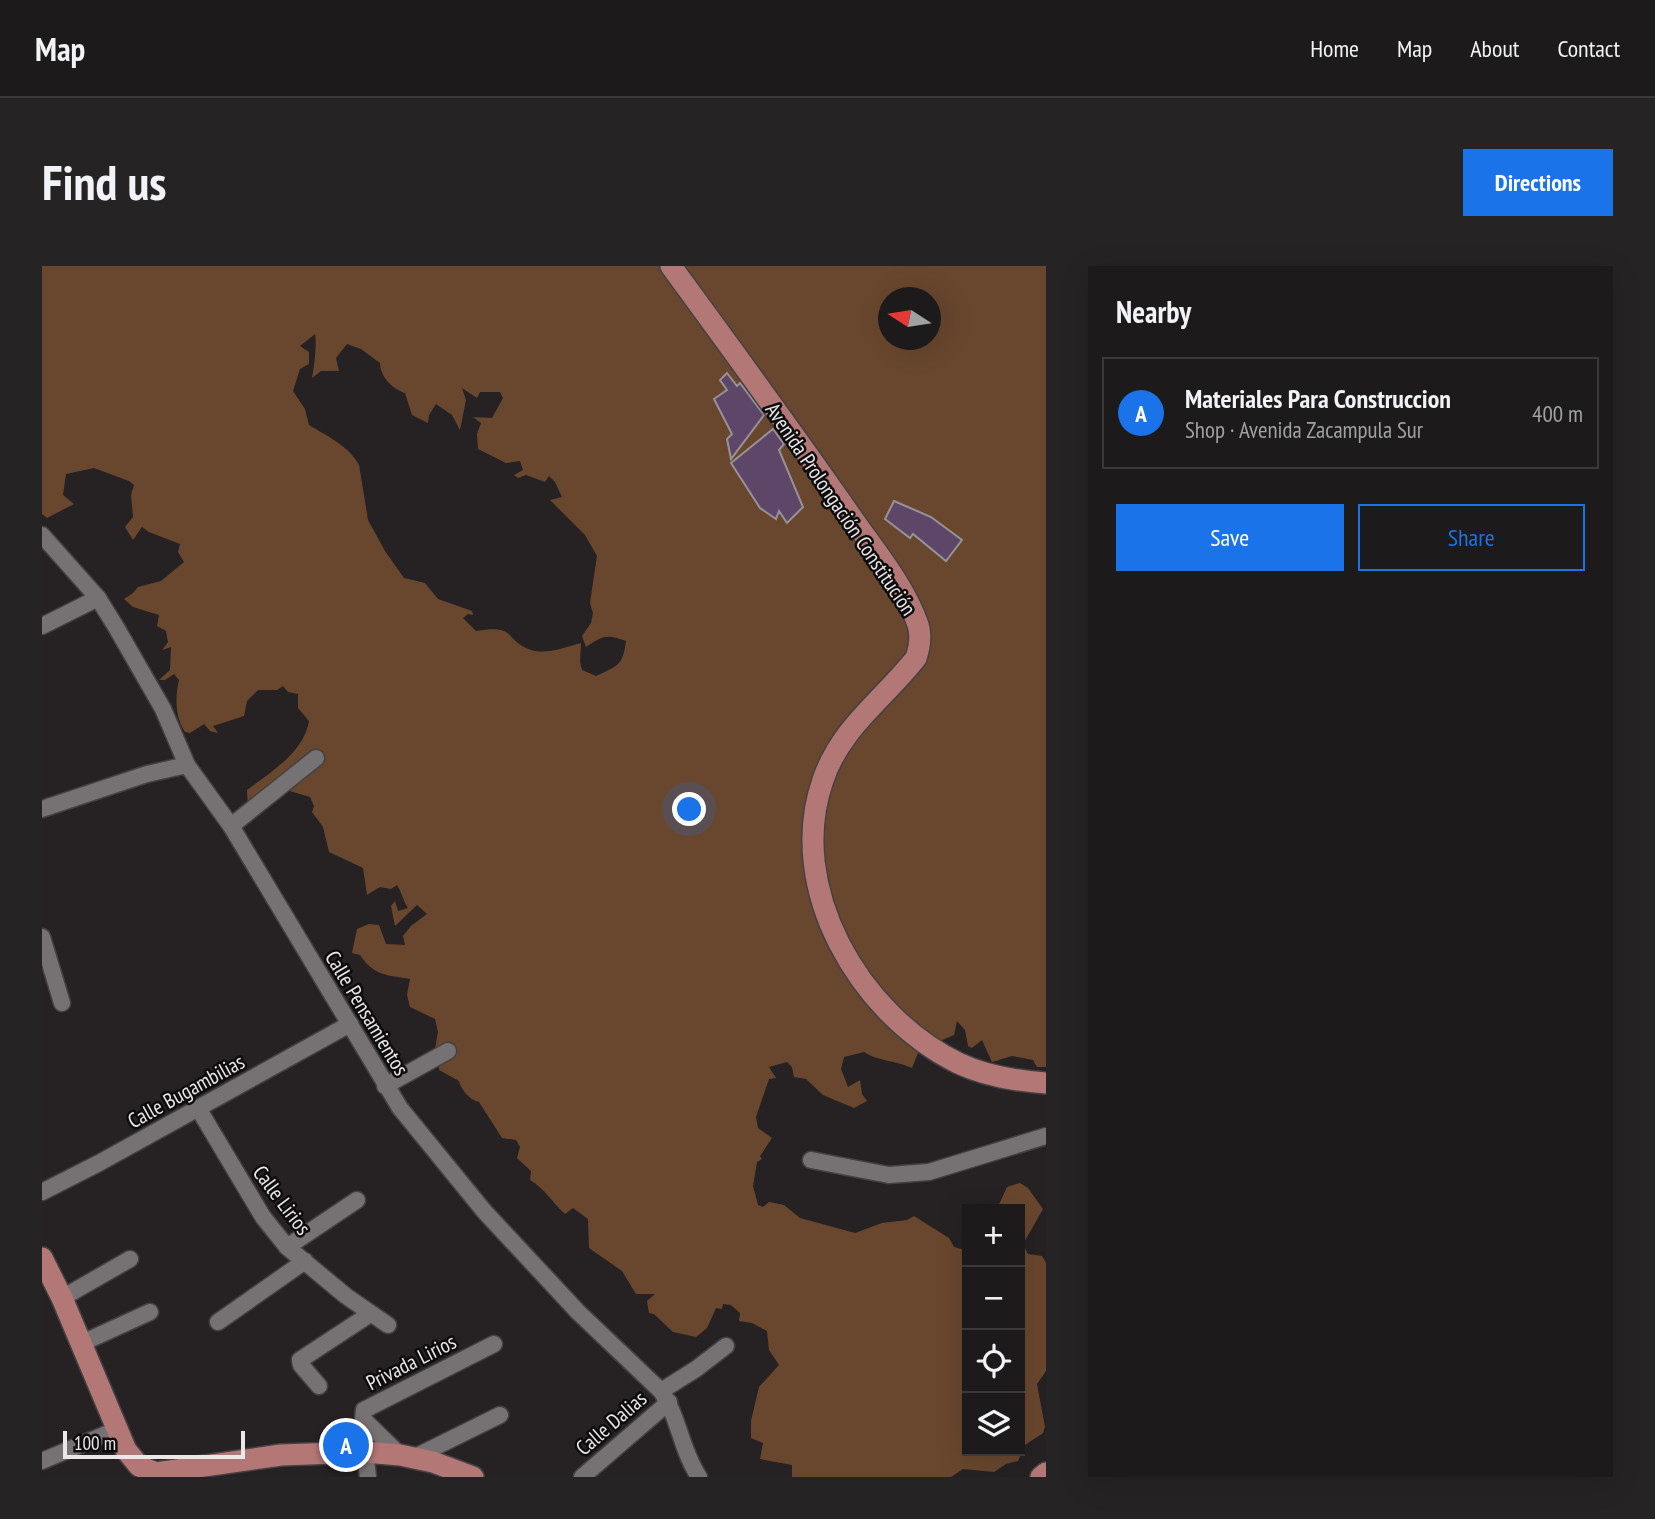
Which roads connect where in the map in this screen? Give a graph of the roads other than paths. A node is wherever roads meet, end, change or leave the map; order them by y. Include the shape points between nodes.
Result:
1 (671, 266) edge
2 (42, 535) edge
3 (98, 598) junction
4 (42, 626) edge
5 (316, 758) dead end
6 (187, 765) junction
7 (42, 808) edge
8 (232, 826) junction
9 (42, 937) edge
10 (62, 1003) dead end
11 (349, 1024) junction
12 (448, 1051) dead end
13 (1046, 1083) edge
14 (385, 1086) junction
15 (198, 1108) junction
16 (1046, 1136) edge
17 (811, 1160) dead end
18 (42, 1192) edge
19 (357, 1200) dead end
20 (287, 1247) junction
21 (42, 1258) edge
22 (130, 1259) dead end
23 (305, 1261) junction
24 (62, 1298) junction
25 (150, 1312) dead end
26 (370, 1314) junction
27 (218, 1322) dead end
28 (388, 1325) dead end
29 (82, 1343) junction
30 (494, 1344) dead end
31 (726, 1346) dead end
32 (319, 1386) dead end
33 (665, 1396) junction
34 (500, 1415) dead end
35 (118, 1429) junction
36 (365, 1452) junction
37 (42, 1461) edge
38 (420, 1463) edge
39 (139, 1472) edge
40 (1046, 1473) edge
41 (368, 1477) edge
42 (473, 1477) edge
43 (582, 1477) edge
44 (699, 1477) edge
45 (1041, 1477) edge

1 - 13 main road, Avenida Prolongación Constitución via 882,562 919,628 916,658 851,728 834,752 819,793 813,827 814,863 822,899 841,945 875,998 926,1043 971,1069 1021,1082
2 - 3 street, Calle Pensamientos
3 - 4 street
3 - 6 street, Calle Pensamientos via 163,709
5 - 8 street
6 - 7 street
6 - 8 street, Calle Pensamientos
8 - 11 street, Calle Pensamientos
9 - 10 street
11 - 14 street, Calle Pensamientos
11 - 15 street, Calle Bugambilias
12 - 14 street
14 - 33 street, Calle Pensamientos via 484,1211
15 - 18 street, Calle Bugambilias
15 - 20 street, Calle Lirios via 263,1217
16 - 17 street via 929,1172 889,1175
19 - 20 street
20 - 23 street, Calle Lirios
21 - 24 main road
22 - 24 street
23 - 26 street, Calle Lirios
23 - 27 street
24 - 29 main road
25 - 29 street
26 - 28 street, Calle Lirios
26 - 32 street via 300,1360
29 - 35 main road
30 - 38 street, Privada Lirios via 364,1410 363,1419
31 - 33 street, Calle Dalias
33 - 43 street, Calle Dalias
33 - 44 street, Calle Pensamientos
34 - 38 street
35 - 37 street
35 - 39 main road
36 - 38 main road
36 - 39 main road via 281,1455
36 - 41 street
38 - 42 main road
40 - 45 main road

